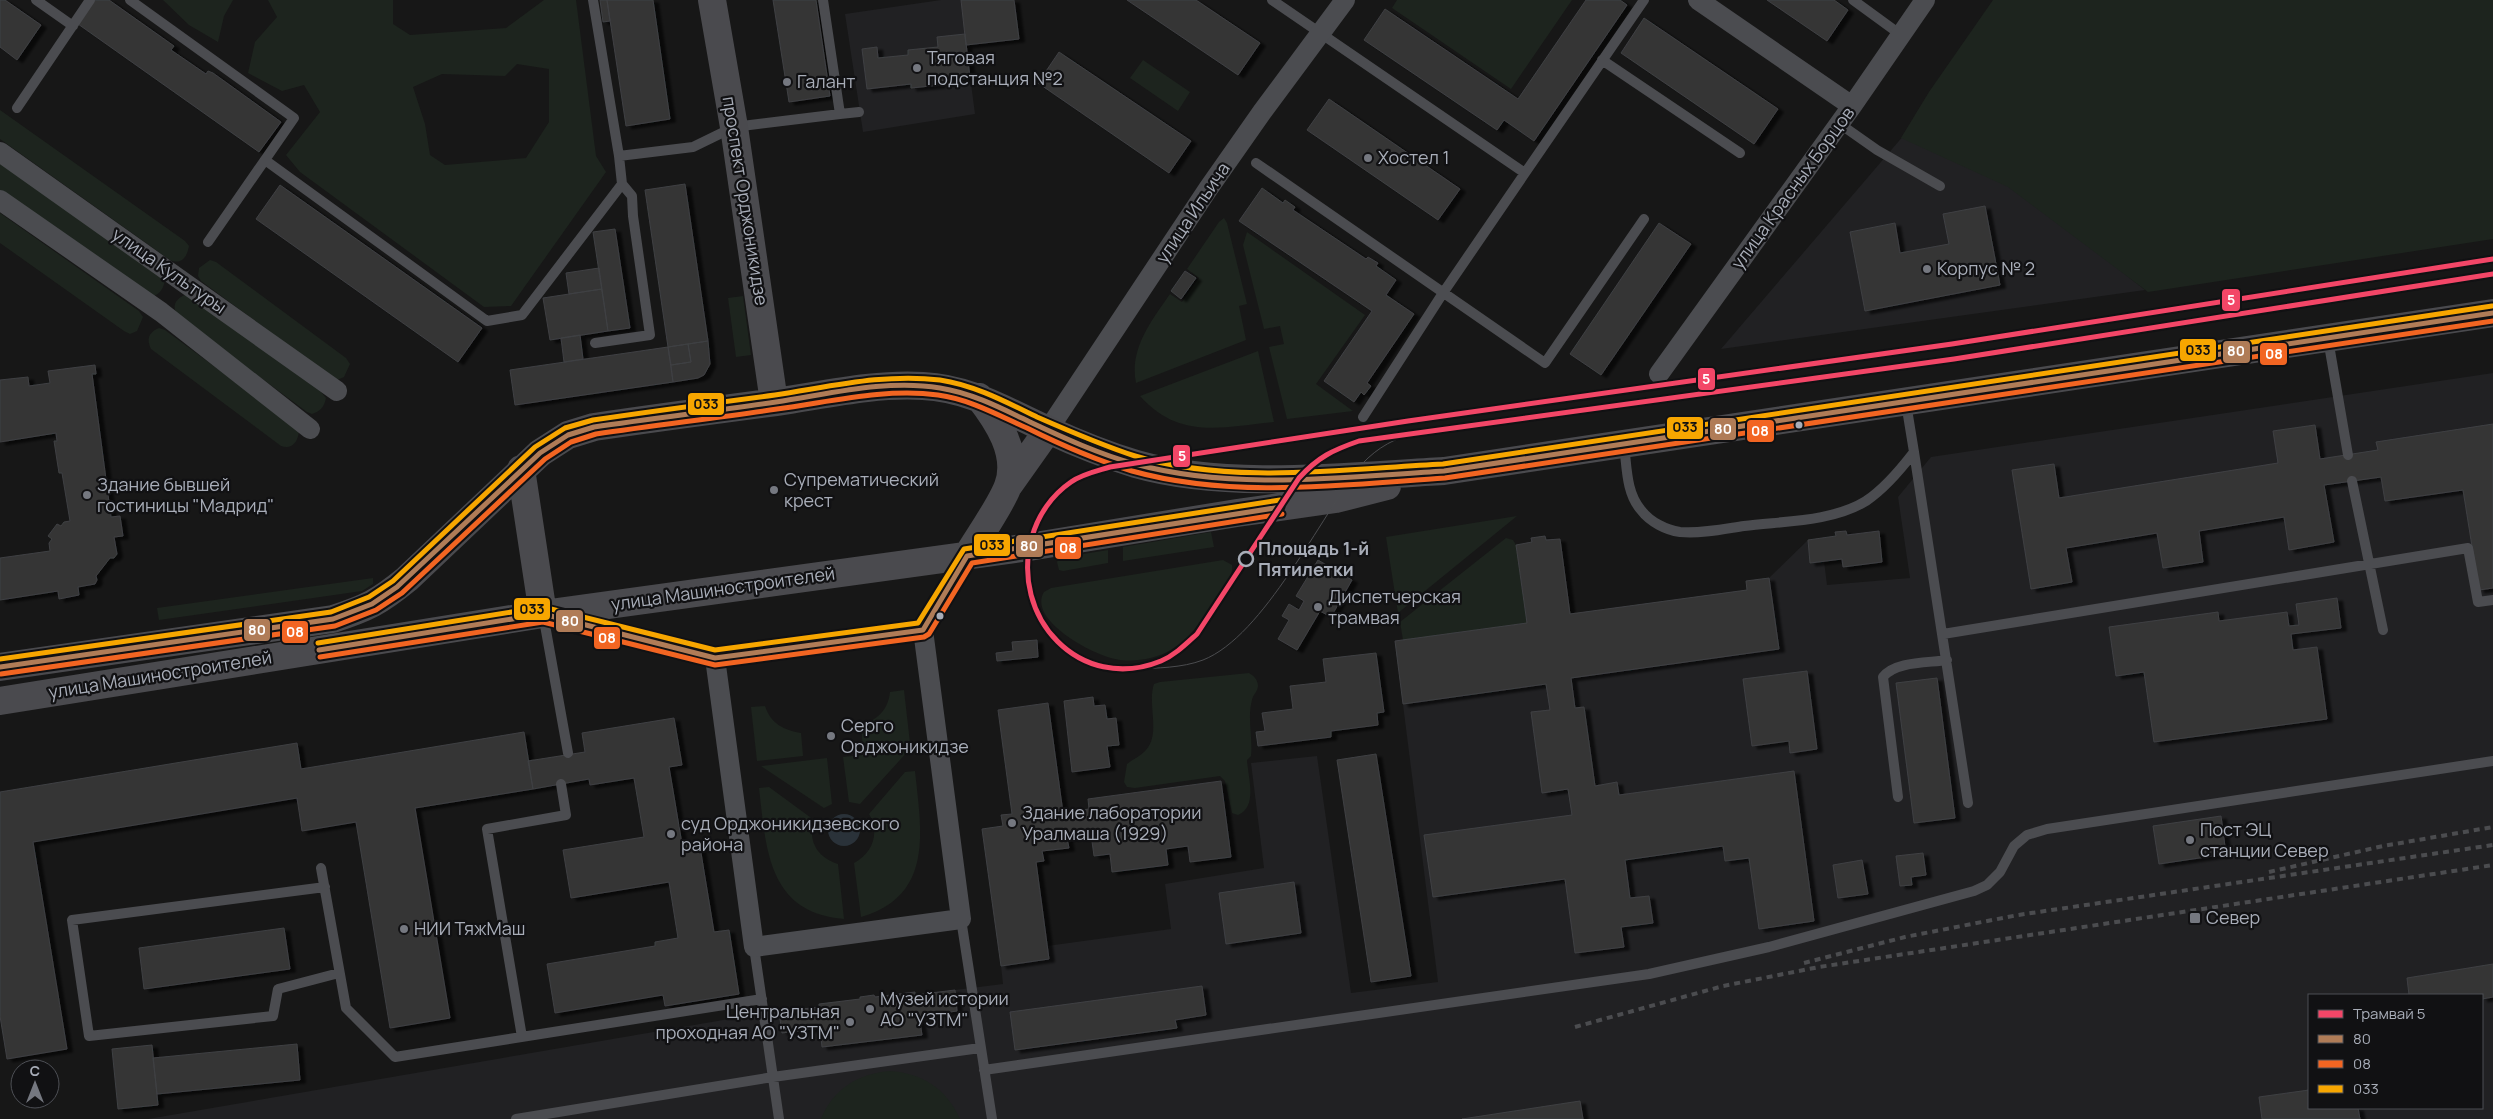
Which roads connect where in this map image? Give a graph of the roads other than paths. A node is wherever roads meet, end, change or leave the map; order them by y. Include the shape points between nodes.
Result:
1 (36, 0) edge
2 (90, 0) edge
3 (130, 0) edge
4 (593, 0) edge
5 (712, 0) edge
6 (823, 0) edge
7 (1272, 0) edge
8 (1345, 0) edge
9 (1644, 0) edge
10 (1698, 0) edge
11 (1853, 0) edge
12 (1925, 0) edge
13 (73, 26) junction
14 (1322, 34) junction
15 (1901, 35) junction
16 (1602, 60) junction
17 (1852, 106) junction
18 (17, 108) dead end
19 (859, 112) dead end
20 (840, 114) junction
21 (1840, 124) junction
22 (734, 126) junction
23 (0, 152) edge
24 (1740, 153) dead end
25 (619, 156) junction
26 (265, 160) junction
27 (1256, 163) dead end
28 (1525, 173) junction
29 (622, 184) junction
30 (1940, 186) dead end
31 (0, 200) edge
32 (1644, 219) dead end
33 (208, 242) dead end
34 (1443, 293) junction
35 (2493, 313) edge
36 (2328, 338) junction
37 (595, 342) dead end
38 (1659, 374) dead end
39 (337, 391) dead end
40 (978, 397) junction
41 (774, 402) junction
42 (1906, 403) junction
43 (1362, 417) dead end
44 (310, 429) dead end
45 (1048, 430) junction
46 (1624, 444) junction
47 (1914, 452) junction
48 (2348, 455) dead end
49 (521, 469) junction
50 (1444, 471) junction
51 (2352, 481) dead end
52 (1009, 485) junction
53 (968, 556) junction
54 (2369, 563) junction
55 (2493, 600) edge
56 (543, 614) junction
57 (923, 630) junction
58 (2383, 630) dead end
59 (1943, 634) junction
60 (715, 658) junction
61 (1947, 660) junction
62 (0, 667) edge
63 (0, 701) edge
64 (568, 753) dead end
65 (2493, 761) edge
66 (561, 784) dead end
67 (1898, 797) dead end
68 (1968, 803) dead end
69 (321, 868) dead end
70 (325, 888) junction
71 (961, 919) junction
72 (754, 947) junction
73 (339, 973) junction
74 (762, 999) junction
75 (522, 1037) junction
76 (980, 1048) junction
77 (984, 1070) junction
78 (773, 1077) junction
79 (516, 1119) edge
80 (779, 1119) edge
81 (992, 1119) edge

1 - 13 lane
2 - 13 lane
3 - 26 lane via 294,118
4 - 25 lane
5 - 22 main road, проспект Орджоникидзе
6 - 20 lane
7 - 14 lane
8 - 14 street, улица Ильича
9 - 16 lane
10 - 17 street
11 - 15 lane
12 - 15 street, улица Красных Борцов
13 - 18 lane
14 - 28 lane
14 - 45 street, улица Ильича via 1208,189
15 - 17 street, улица Красных Борцов
16 - 24 lane
16 - 28 lane
17 - 21 street, улица Красных Борцов
19 - 20 lane
20 - 22 lane
21 - 30 lane via 1877,150
21 - 38 street, улица Красных Борцов
22 - 25 lane via 693,147
22 - 41 main road, проспект Орджоникидзе
23 - 39 street, улица Культуры
25 - 29 lane
26 - 29 lane via 488,322 522,315
26 - 33 lane
27 - 34 lane
28 - 34 lane
29 - 37 lane via 632,196 650,335
31 - 44 street via 161,312
32 - 34 lane via 1545,363
34 - 43 lane
35 - 36 main road, улица Машиностроителей
36 - 42 main road, улица Машиностроителей
36 - 48 lane
40 - 41 main road, улица Машиностроителей via 933,387 892,386
40 - 45 main road, улица Машиностроителей
40 - 52 main road via 1005,437 1010,460
41 - 49 main road, улица Машиностроителей via 580,430 555,443
42 - 46 main road, улица Машиностроителей
42 - 47 lane
45 - 50 main road, улица Машиностроителей via 1134,463 1179,474 1300,478
45 - 52 main road
46 - 47 lane via 1631,495 1641,511 1666,528 1680,532 1813,518 1844,510 1867,500
46 - 50 main road, улица Машиностроителей
47 - 59 lane
49 - 56 main road
49 - 62 main road, улица Машиностроителей via 406,579 364,610 333,619
50 - 53 main road, улица Машиностроителей via 1336,499
51 - 54 lane
52 - 53 main road
53 - 56 main road, улица Машиностроителей
53 - 57 street
54 - 55 lane via 2468,548 2478,602
54 - 58 lane
54 - 59 lane
56 - 60 street
56 - 63 main road, улица Машиностроителей
56 - 64 lane
57 - 60 street
57 - 71 street
59 - 61 lane
60 - 72 street
61 - 67 lane via 1896,668 1883,677
61 - 68 lane
65 - 77 lane via 2047,829 2027,835 2014,846 2000,872 1987,885 1974,891 1707,963 1590,984
66 - 75 lane via 566,816 487,829
69 - 70 lane
70 - 73 lane
70 - 73 lane via 72,920 89,1036 272,1016 278,989
71 - 72 street
71 - 76 lane
72 - 74 lane
73 - 75 lane via 346,1008 395,1057
74 - 75 lane
74 - 78 lane
76 - 77 lane
76 - 78 lane
77 - 81 lane
78 - 79 lane
78 - 80 lane

